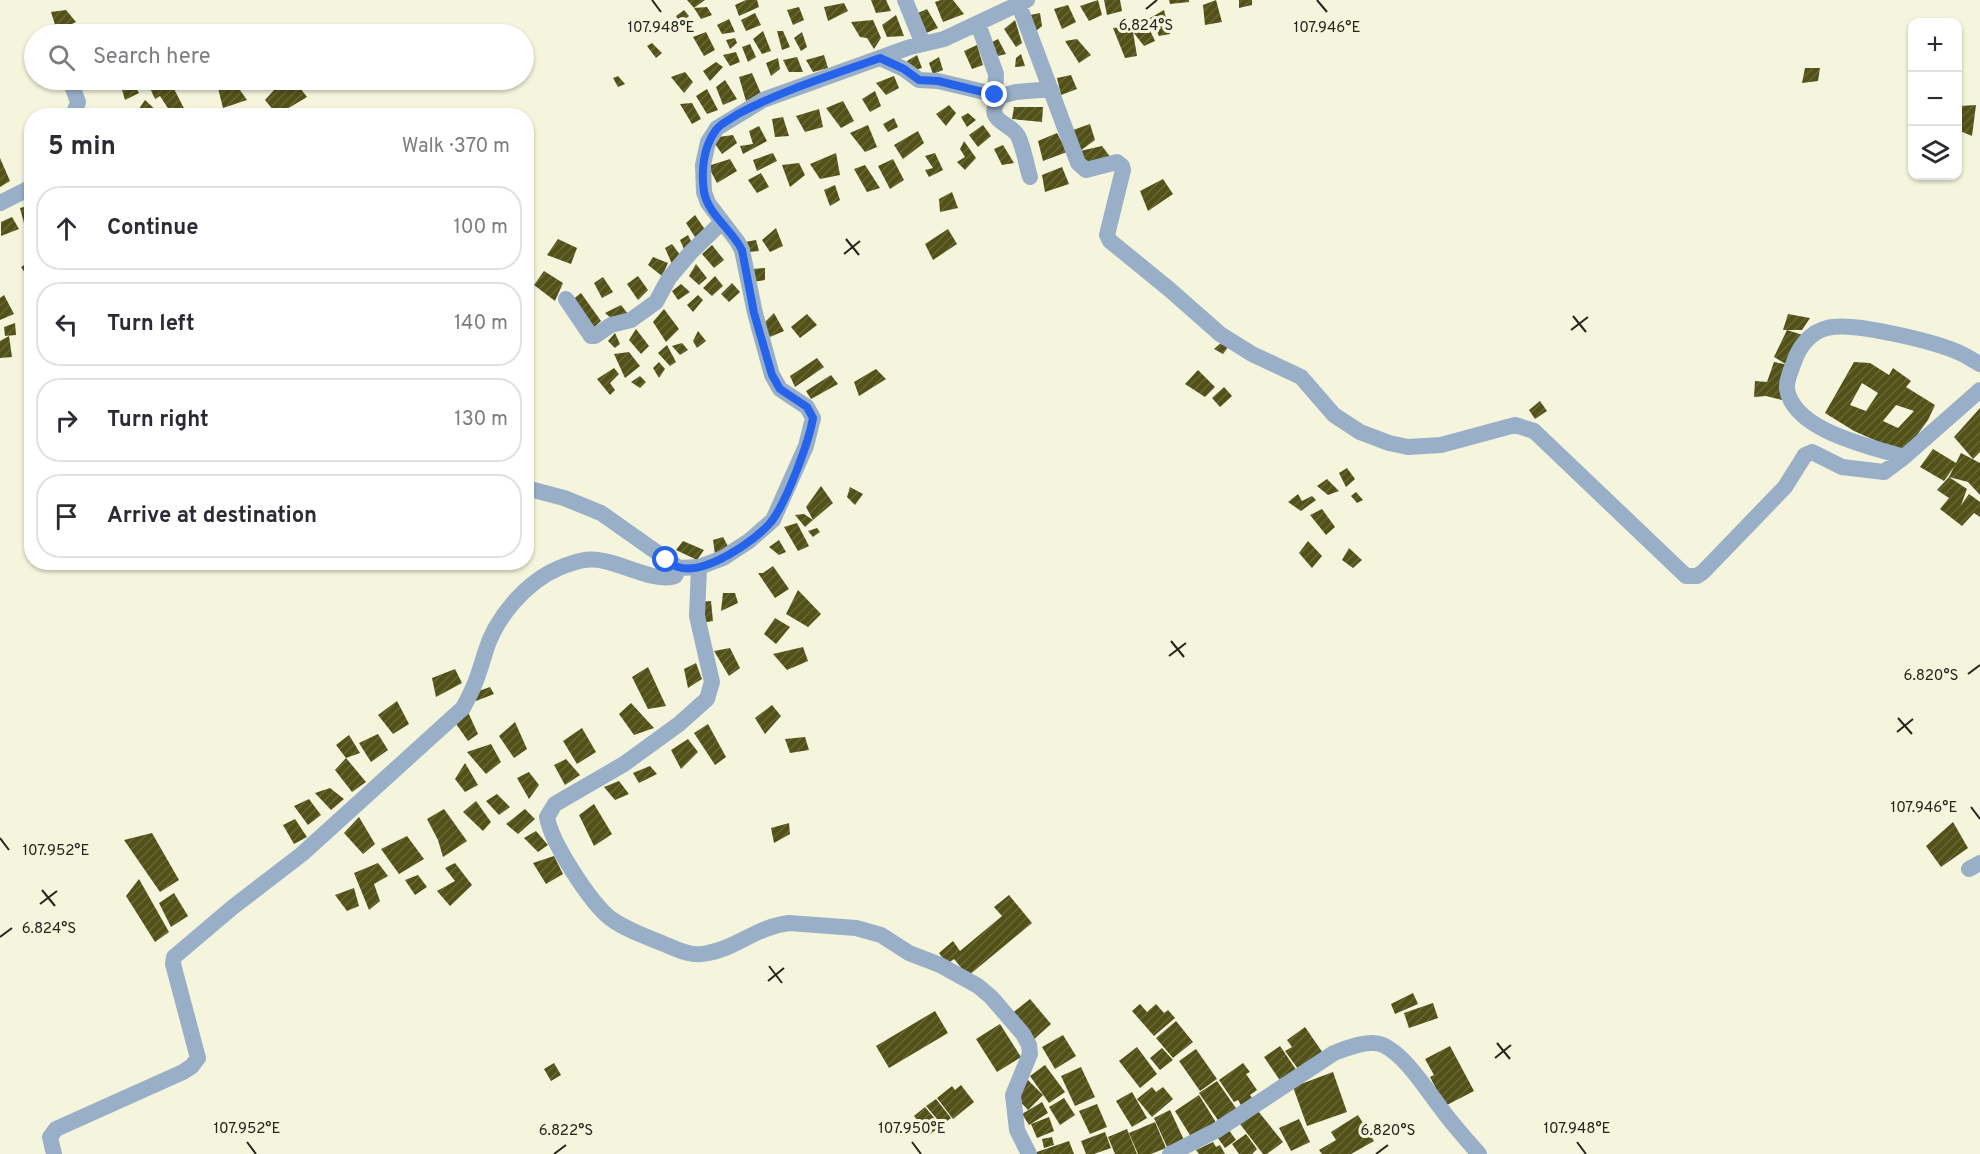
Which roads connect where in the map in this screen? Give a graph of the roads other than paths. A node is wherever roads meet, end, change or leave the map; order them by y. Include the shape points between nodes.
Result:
1 (905, 0) edge
2 (1024, 2) edge
3 (978, 24) junction
4 (923, 44) junction
5 (880, 58) junction
6 (1052, 89) junction
7 (74, 90) edge
8 (998, 96) junction
9 (76, 108) edge
10 (1030, 177) dead end
11 (24, 191) edge
12 (0, 203) edge
13 (722, 222) junction
14 (566, 299) dead end
15 (1980, 364) edge
16 (1980, 390) edge
17 (1904, 457) junction
18 (534, 490) edge
19 (699, 567) junction
20 (679, 568) junction
21 (54, 1154) edge
22 (1029, 1154) edge
23 (1170, 1154) edge
24 (1479, 1154) edge

1 - 4 street
2 - 3 street
2 - 6 street
3 - 4 street
3 - 8 street via 996,74
4 - 5 street
5 - 8 street via 919,80
5 - 13 street via 763,100 717,128 708,142 703,165 704,192
6 - 8 street
6 - 17 street via 1082,168 1117,162 1123,167 1108,240 1220,334 1301,377 1344,423 1389,444 1441,446 1515,426 1534,431 1686,576 1703,572 1785,487 1808,453 1817,453 1842,467 1884,472
7 - 9 street
8 - 10 street via 997,118 1017,134
11 - 12 street
13 - 14 street via 669,278 656,302 631,320 611,325 592,337
13 - 19 street via 744,255 754,313 772,375 780,389 807,407 813,418 806,446 773,520 723,558
15 - 17 street via 1950,349 1873,330 1841,326 1827,328 1807,339 1788,380 1790,397 1799,412 1821,428
16 - 17 street
18 - 20 street via 601,513
19 - 20 street
19 - 22 street via 697,616 712,682 707,699 624,764 555,804 547,817 548,825 567,860 609,917 681,951 708,954 779,924 856,928 881,935 978,986 1004,1009 1029,1045 1030,1054 1012,1095 1017,1130
20 - 21 street via 675,576 663,578 603,560 581,560 530,586 505,611 485,652 477,684 463,708 302,854 174,957 198,1058 192,1066 56,1129 51,1137
23 - 24 street via 1217,1130 1334,1053 1366,1044 1383,1045 1399,1058

